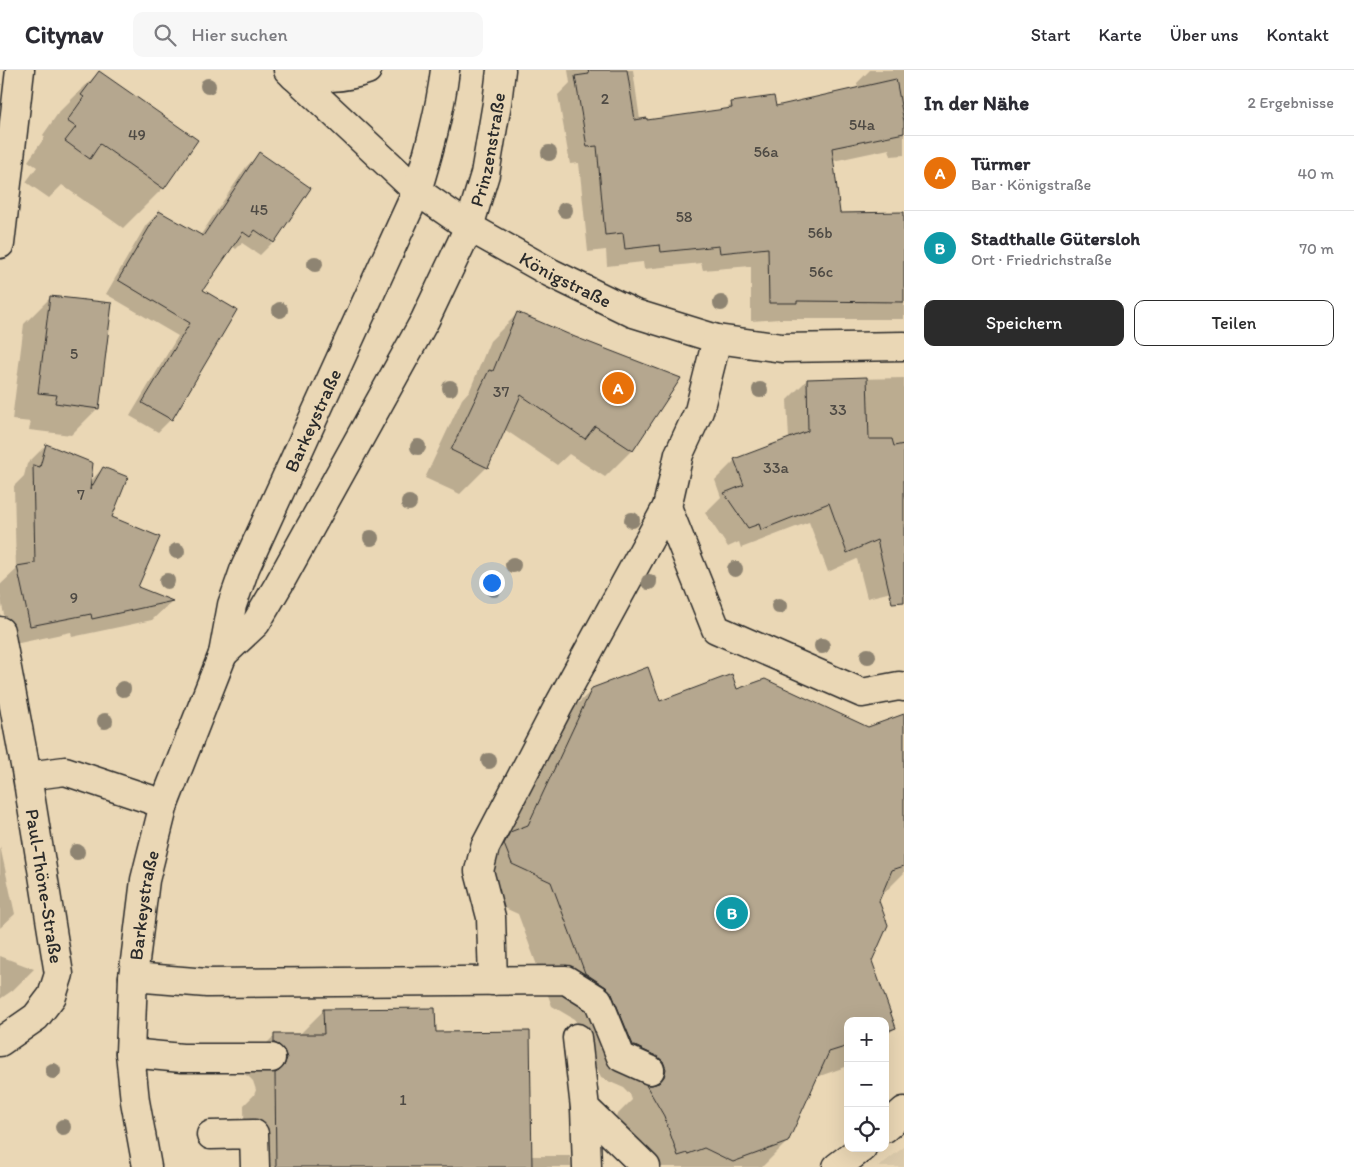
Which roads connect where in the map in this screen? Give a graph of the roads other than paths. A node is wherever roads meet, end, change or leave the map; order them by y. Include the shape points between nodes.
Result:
1 (20, 70) edge
2 (367, 70) edge
3 (445, 70) edge
4 (501, 70) edge
5 (291, 73) edge
6 (417, 191) junction
7 (469, 227) junction
8 (0, 244) edge
9 (717, 339) junction
10 (904, 346) edge
11 (667, 507) junction
12 (0, 631) edge
13 (223, 654) junction
14 (904, 687) edge
15 (27, 776) junction
16 (164, 804) junction
17 (133, 978) junction
18 (493, 981) junction
19 (577, 1038) dead end
20 (0, 1042) edge
21 (130, 1053) junction
22 (271, 1058) dead end
23 (650, 1070) dead end
24 (585, 1108) junction
25 (904, 1111) edge
26 (889, 1124) edge
27 (211, 1135) dead end
28 (146, 1167) edge
29 (255, 1167) edge
30 (587, 1167) edge
31 (646, 1167) edge

1 - 8 street
2 - 5 street via 330,78
3 - 6 street via 440,105
4 - 7 street, Prinzenstraße via 485,174
5 - 6 street, Königstraße
6 - 7 street, Königstraße
6 - 13 street, Barkeystraße via 245,568 232,605
7 - 9 street, Königstraße via 633,313
7 - 13 street, Barkeystraße via 425,320 279,584 256,623
9 - 10 street, Königstraße via 782,348
9 - 11 street via 699,410 678,454
11 - 14 street via 716,629 862,693
11 - 18 street via 485,847 479,871 491,917
12 - 15 street, Paul-Thöne-Straße
13 - 16 street, Barkeystraße
15 - 16 street via 65,771
15 - 20 street, Paul-Thöne-Straße via 59,974 52,996 36,1017
16 - 17 street, Barkeystraße via 145,880
17 - 18 street via 207,983
17 - 21 street, Barkeystraße
18 - 23 street via 566,980 598,1000 621,1057
19 - 24 street
21 - 22 street via 182,1058
21 - 28 street, Barkeystraße
24 - 30 street
24 - 31 street
25 - 26 street
27 - 29 street via 254,1134

